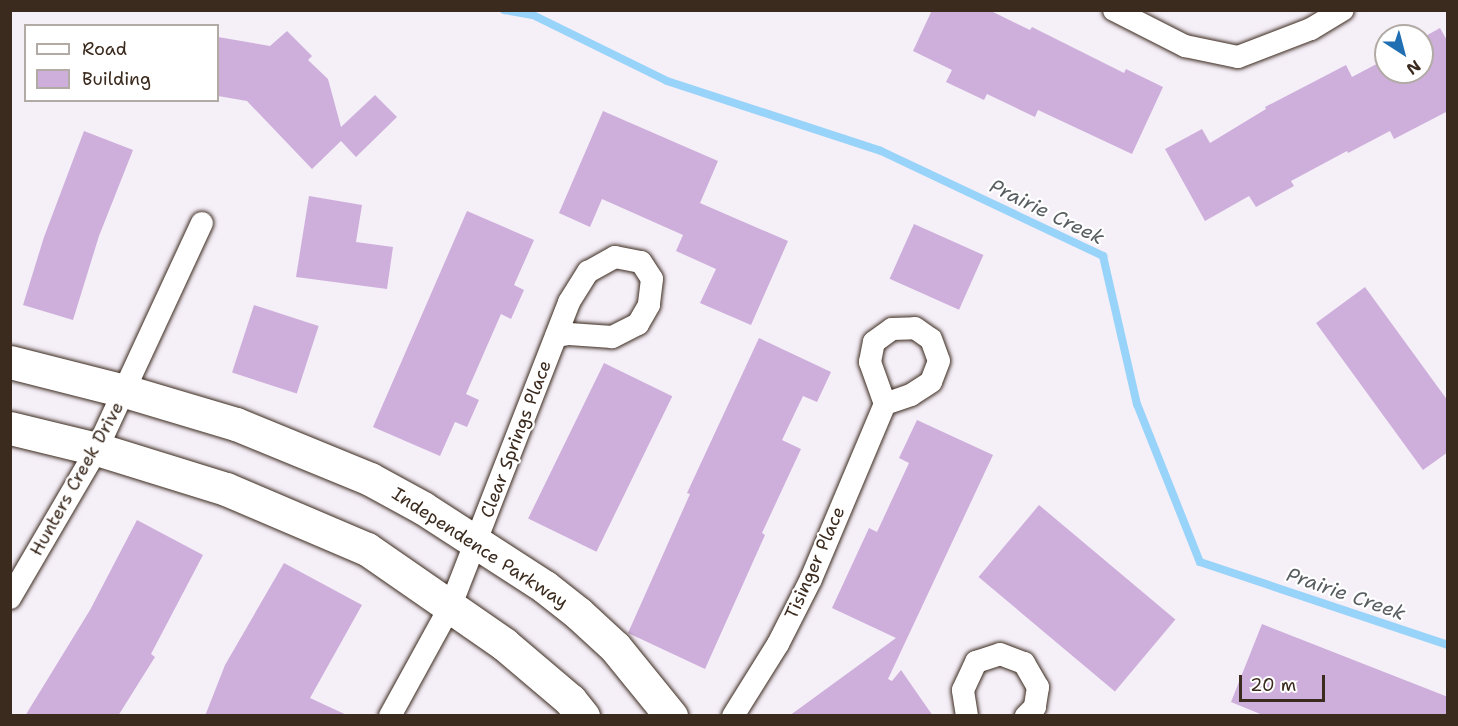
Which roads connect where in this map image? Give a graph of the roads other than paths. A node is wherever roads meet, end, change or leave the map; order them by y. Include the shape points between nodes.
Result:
1 (1114, 10) edge
2 (1343, 10) edge
3 (202, 223) dead end
4 (556, 336) dead end
5 (10, 362) edge
6 (124, 391) junction
7 (885, 404) dead end
8 (10, 428) edge
9 (97, 449) junction
10 (476, 542) junction
11 (10, 598) edge
12 (451, 605) junction
13 (390, 716) edge
14 (583, 716) edge
15 (671, 716) edge
16 (733, 716) edge
17 (967, 716) edge
18 (1026, 716) edge

1 - 2 street via 1185,46 1238,57 1311,29
3 - 6 street, Hunters Creek Drive
4 - 10 street, Clear Springs Place
5 - 6 main road, Independence Parkway
6 - 9 street, Hunters Creek Drive
6 - 10 main road, Independence Parkway via 236,424 370,479
7 - 16 street, Tisinger Place via 811,579 778,644
8 - 9 main road
9 - 11 street, Hunters Creek Drive
9 - 12 main road via 226,489 367,549
10 - 12 street, Clear Springs Place
10 - 15 main road, Independence Parkway via 578,613 615,647
12 - 13 street, Clear Springs Place
12 - 14 main road via 521,658
17 - 18 street via 963,690 976,662 1000,654 1024,663 1038,687 1035,707

